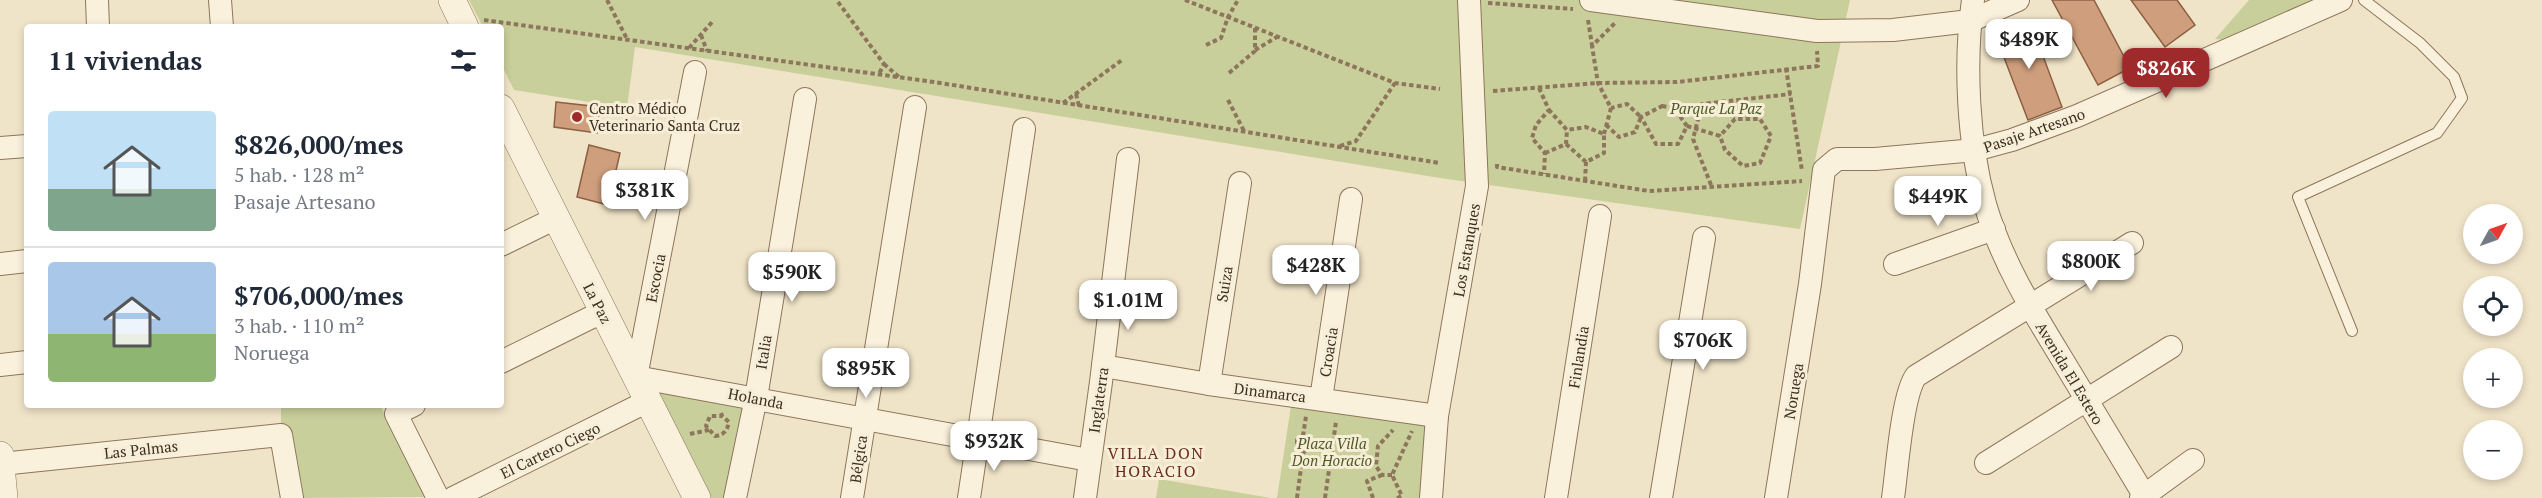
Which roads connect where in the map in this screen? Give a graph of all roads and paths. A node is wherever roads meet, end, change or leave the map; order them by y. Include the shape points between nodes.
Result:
1 (97, 0) edge
2 (607, 0) edge
3 (1185, 0) edge
4 (1238, 0) edge
5 (1469, 0) edge
6 (2018, 0) edge
7 (2341, 0) edge
8 (2364, 0) edge
9 (221, 1) edge
10 (838, 2) dead end
11 (1589, 5) edge
12 (1972, 10) edge
13 (1228, 17) junction
14 (460, 18) edge
15 (713, 21) dead end
16 (1616, 23) dead end
17 (98, 24) edge
18 (222, 24) edge
19 (1255, 28) junction
20 (701, 35) junction
21 (1278, 37) junction
22 (627, 40) junction
23 (1206, 45) dead end
24 (1592, 46) junction
25 (689, 48) junction
26 (707, 51) junction
27 (1255, 51) junction
28 (1122, 60) dead end
29 (884, 64) junction
30 (695, 72) dead end
31 (1229, 73) dead end
32 (879, 74) junction
33 (899, 77) junction
34 (1395, 83) junction
35 (1598, 83) junction
36 (1440, 88) dead end
37 (1539, 88) junction
38 (1487, 92) dead end
39 (1076, 94) junction
40 (1791, 94) junction
41 (805, 99) dead end
42 (1228, 100) dead end
43 (1063, 103) junction
44 (1079, 106) junction
45 (915, 107) dead end
46 (1611, 108) junction
47 (1549, 110) junction
48 (1641, 117) junction
49 (504, 121) edge
50 (1606, 125) junction
51 (1687, 126) junction
52 (1024, 129) dead end
53 (1695, 129) junction
54 (1567, 130) junction
55 (1245, 133) junction
56 (1604, 134) junction
57 (1720, 136) junction
58 (1356, 141) junction
59 (1566, 144) junction
60 (24, 146) edge
61 (1337, 147) junction
62 (0, 148) edge
63 (1975, 150) junction
64 (1359, 151) junction
65 (1545, 153) junction
66 (1496, 156) dead end
67 (1128, 159) dead end
68 (1586, 162) junction
69 (1440, 163) dead end
70 (1544, 174) junction
71 (1585, 180) junction
72 (1240, 183) dead end
73 (1711, 185) junction
74 (1352, 199) dead end
75 (1600, 216) dead end
76 (556, 218) junction
77 (1994, 229) junction
78 (1704, 238) dead end
79 (2132, 243) dead end
80 (504, 244) edge
81 (24, 261) edge
82 (0, 264) edge
83 (1895, 264) dead end
84 (1810, 284) joint
85 (2030, 306) junction
86 (602, 312) junction
87 (2352, 331) dead end
88 (2171, 346) dead end
89 (504, 361) edge
90 (24, 362) edge
91 (0, 365) edge
92 (1103, 366) junction
93 (636, 377) junction
94 (1209, 384) junction
95 (756, 398) junction
96 (2086, 400) junction
97 (648, 401) junction
98 (1314, 405) junction
99 (408, 408) edge
100 (721, 409) dead end
101 (722, 416) junction
102 (1437, 416) junction
103 (864, 419) junction
104 (1336, 419) dead end
105 (686, 425) dead end
106 (1397, 426) dead end
107 (1413, 428) dead end
108 (709, 430) junction
109 (1303, 436) junction
110 (979, 439) junction
111 (1309, 447) junction
112 (1332, 449) junction
113 (1303, 453) junction
114 (0, 455) edge
115 (1089, 460) junction
116 (2193, 460) dead end
117 (1986, 463) dead end
118 (1, 464) edge
119 (1382, 475) junction
120 (1392, 475) junction
121 (2143, 497) edge
122 (3, 498) edge
123 (292, 498) edge
124 (438, 498) edge
125 (453, 498) edge
126 (697, 498) edge
127 (735, 498) edge
128 (852, 498) edge
129 (969, 498) edge
130 (1084, 498) edge
131 (1297, 498) edge
132 (1325, 498) edge
133 (1372, 498) edge
134 (1397, 498) edge
135 (1431, 498) edge
136 (1556, 498) edge
137 (1662, 498) edge
138 (1776, 498) edge
139 (1893, 498) edge

1 - 17 street
2 - 22 path
3 - 13 path
4 - 13 path
5 - 102 street, Los Estanques via 1477,186
6 - 12 street
7 - 63 street, Pasaje Artesano via 2077,116
8 - 87 lane via 2420,43 2454,78 2462,98 2437,133 2298,197
9 - 18 street
10 - 29 path
11 - 12 street via 1817,31 1893,30
11 - 24 path
12 - 63 street, Avenida El Estero via 1969,89
13 - 19 path
13 - 23 path via 1221,38
14 - 22 path
15 - 20 path
16 - 24 path
19 - 21 path
19 - 27 path
20 - 25 path
20 - 26 path
21 - 27 path
21 - 34 path
22 - 25 path
24 - 35 path
25 - 26 path
26 - 32 path
27 - 31 path
28 - 39 path
29 - 32 path
29 - 33 path
30 - 93 street, Escocia
32 - 33 path
33 - 43 path
34 - 36 path
34 - 58 path
35 - 37 path
35 - 40 path via 1677,82 1786,68
35 - 46 path
37 - 38 path
37 - 47 path
39 - 43 path
39 - 44 path
40 - 53 path via 1702,104
40 - 73 path via 1803,181
41 - 95 street, Italia
42 - 55 path
43 - 44 path
44 - 55 path
45 - 103 street, Bélgica
46 - 48 path via 1627,104
46 - 50 path
47 - 54 path
47 - 65 path via 1536,125 1532,138
48 - 50 path via 1635,132 1619,136
48 - 51 path via 1662,106 1674,108
48 - 51 path via 1656,144 1678,144
49 - 76 street, La Paz
50 - 56 path
51 - 53 path
52 - 110 street
53 - 57 path
53 - 73 path via 1693,139
54 - 56 path via 1586,127
54 - 59 path
55 - 61 path
56 - 68 path via 1604,153
57 - 57 path via 1725,150 1743,166 1760,163 1771,136 1760,119 1736,119
58 - 61 path
58 - 64 path
59 - 65 path
59 - 68 path
60 - 62 street
61 - 64 path
63 - 77 street, Avenida El Estero
63 - 84 street, Pasaje Artesano via 1837,159 1831,163 1824,170
64 - 69 path
65 - 70 path
66 - 70 path via 1497,167
67 - 92 street, Inglaterra
68 - 71 path
70 - 71 path
71 - 73 path via 1649,191
72 - 94 street, Suiza
74 - 98 street, Croacia
75 - 136 street, Finlandia
76 - 80 street
76 - 86 street, La Paz
77 - 83 street
77 - 85 street, Avenida El Estero
78 - 137 street
79 - 85 street
81 - 82 street
84 - 138 street, Noruega
85 - 96 street, Avenida El Estero
85 - 139 street via 1923,370 1911,382
86 - 89 street
86 - 93 street, La Paz
88 - 96 street
90 - 91 street
92 - 94 street, Dinamarca
92 - 115 street, Inglaterra
93 - 95 street, Holanda
93 - 97 street, La Paz
94 - 98 street, Dinamarca
95 - 103 street, Holanda
95 - 127 street, Italia
96 - 117 street
96 - 121 street, Avenida El Estero
97 - 125 street, El Cartero Ciego
97 - 126 street, La Paz
98 - 102 street, Dinamarca
98 - 109 path
99 - 124 street via 396,414
100 - 101 path
101 - 108 path via 710,416 706,426
101 - 108 path via 729,422 727,429 715,436
102 - 135 street, Los Estanques
103 - 110 street, Holanda
103 - 128 street, Bélgica
104 - 112 path
105 - 108 path via 690,435
106 - 119 path via 1378,446 1376,466
107 - 120 path
109 - 111 path via 1309,439
109 - 113 path via 1297,440
110 - 115 street, Holanda
110 - 129 street
111 - 112 path
111 - 113 path
112 - 132 path
113 - 131 path
114 - 118 street
115 - 130 street, Inglaterra
116 - 121 street
118 - 122 street
118 - 123 street, Las Palmas via 281,435
119 - 120 path
119 - 133 path via 1367,481
120 - 134 path via 1402,496

